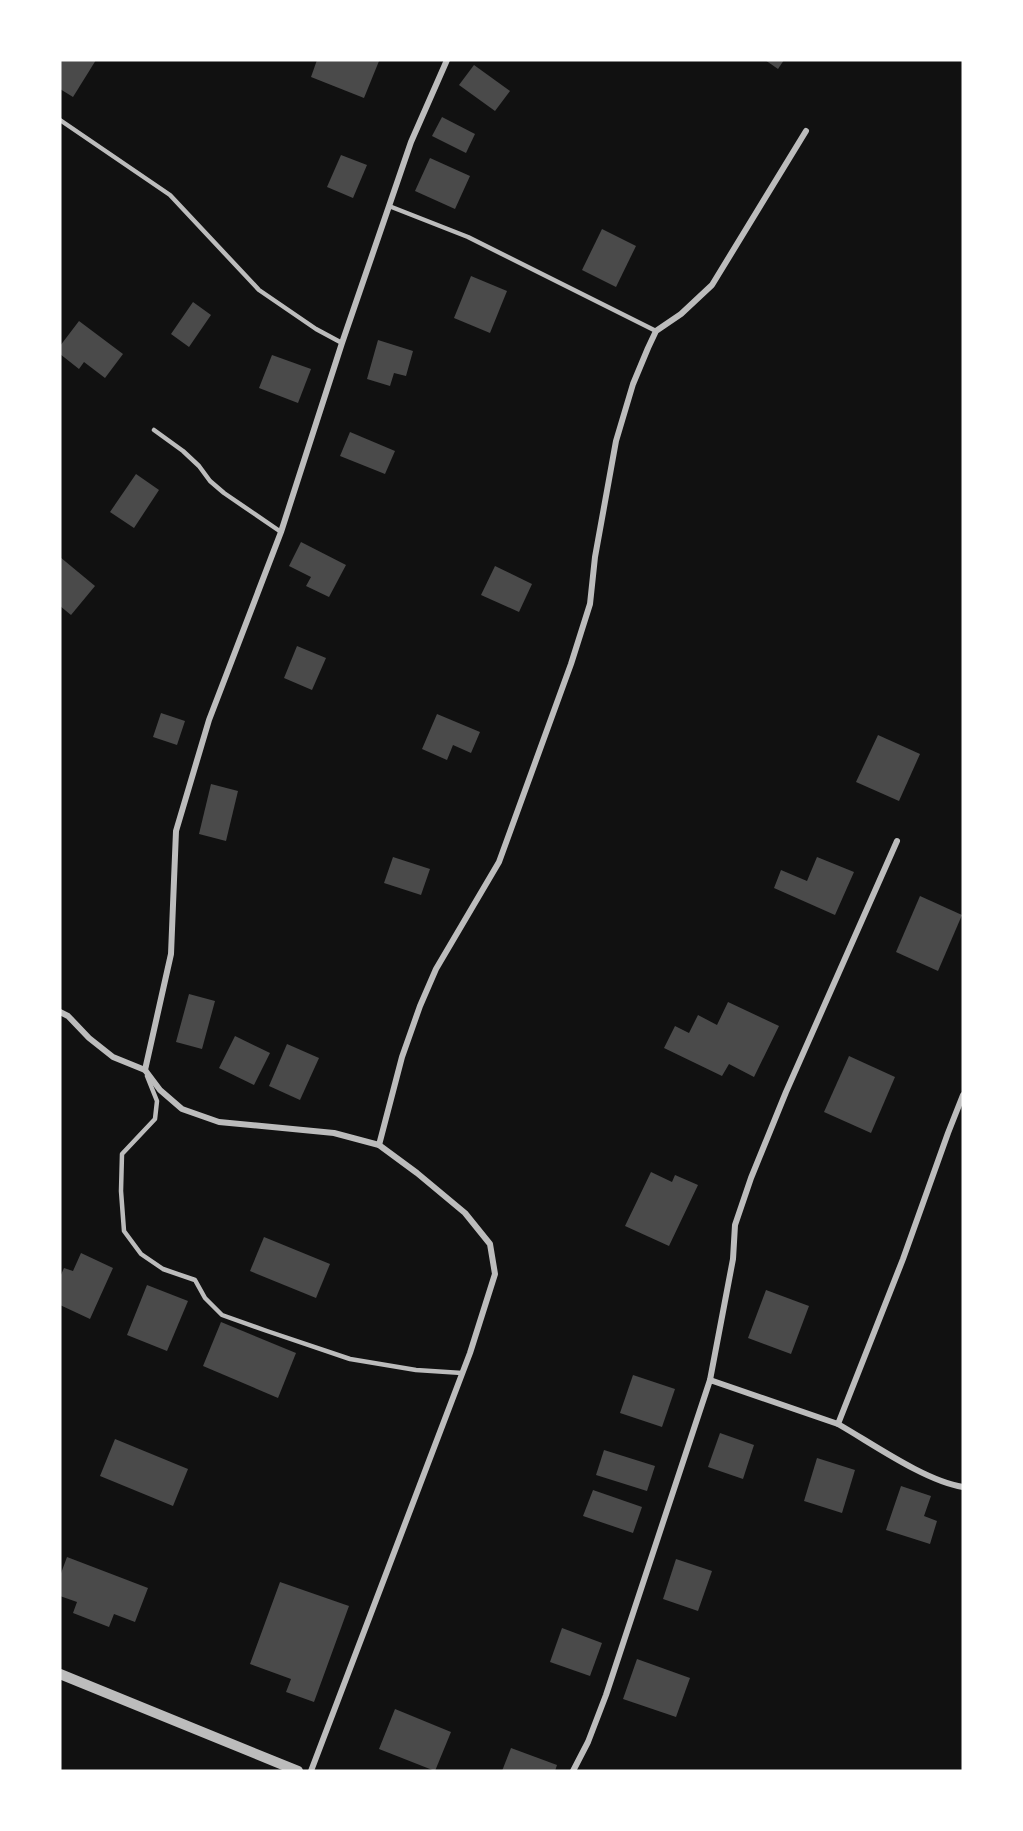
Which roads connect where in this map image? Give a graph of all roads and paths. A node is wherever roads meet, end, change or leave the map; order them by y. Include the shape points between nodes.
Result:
1 (447, 60) edge
2 (60, 120) edge
3 (806, 131) dead end
4 (389, 206) junction
5 (656, 331) junction
6 (342, 343) junction
7 (154, 430) dead end
8 (281, 532) junction
9 (897, 841) dead end
10 (60, 1012) edge
11 (145, 1070) junction
12 (963, 1095) edge
13 (379, 1145) junction
14 (462, 1373) junction
15 (710, 1380) junction
16 (838, 1424) junction
17 (963, 1487) edge
18 (60, 1674) edge
19 (298, 1771) edge
20 (311, 1771) edge
21 (573, 1771) edge

1 - 4 street via 411,142
2 - 6 lane via 170,195 259,290
3 - 5 street via 712,285
4 - 5 lane via 468,237
4 - 6 street
5 - 13 street via 633,384 616,441 590,604 571,664 499,862 436,969 420,1006
6 - 8 street
7 - 8 lane via 183,451 224,494
8 - 11 street via 209,720 176,831 171,954
9 - 15 street via 751,1178 735,1225 733,1259
10 - 11 street via 113,1057
11 - 13 street via 182,1109 219,1122 334,1133
11 - 14 lane via 157,1101 155,1119 122,1154 121,1191 124,1231 141,1254 163,1269 195,1280 205,1298 222,1315 350,1359
12 - 16 street
13 - 14 street via 465,1213 490,1244 495,1274
14 - 20 street
15 - 16 street
15 - 21 street via 606,1695
16 - 17 street via 922,1472
18 - 19 street

